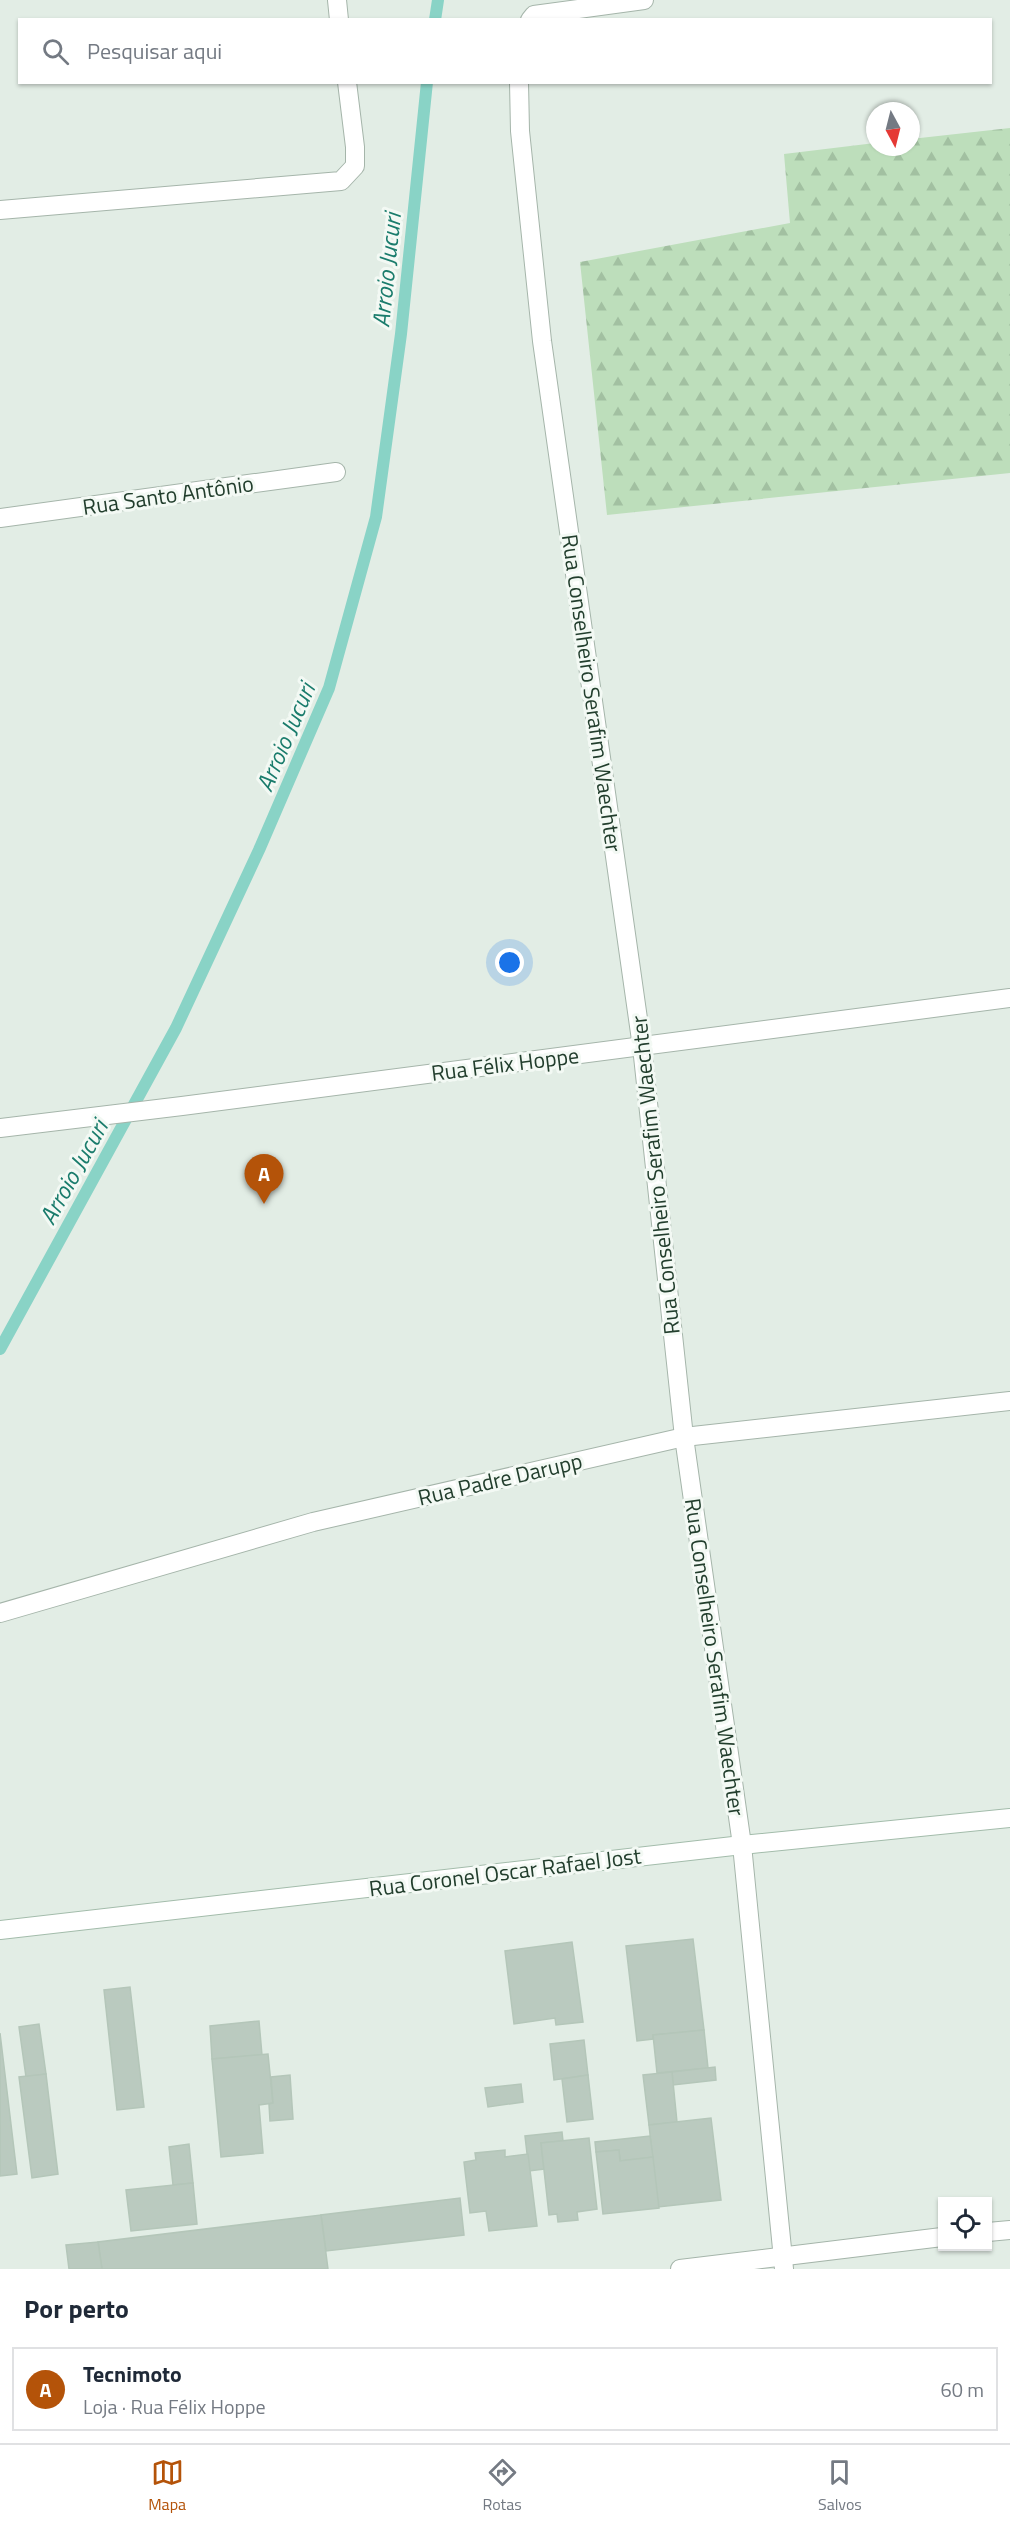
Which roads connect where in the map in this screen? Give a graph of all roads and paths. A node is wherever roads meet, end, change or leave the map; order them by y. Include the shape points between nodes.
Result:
1 (337, 0) edge
2 (644, 0) edge
3 (339, 18) edge
4 (532, 18) edge
5 (347, 84) edge
6 (519, 84) edge
7 (0, 210) edge
8 (336, 472) dead end
9 (0, 518) edge
10 (1010, 998) edge
11 (642, 1047) junction
12 (0, 1128) edge
13 (1010, 1401) edge
14 (684, 1437) junction
15 (0, 1612) edge
16 (1010, 1818) edge
17 (742, 1845) junction
18 (0, 1930) edge
19 (1010, 2230) edge
20 (992, 2232) edge
21 (938, 2238) edge
22 (783, 2262) edge
23 (680, 2269) edge

1 - 3 street
2 - 4 street
5 - 7 street via 355,166 341,182
6 - 11 street, Rua Conselheiro Serafim Waechter via 520,131 542,341
8 - 9 street, Rua Santo Antônio
10 - 11 street, Rua Félix Hoppe
11 - 12 street, Rua Félix Hoppe
11 - 14 street, Rua Conselheiro Serafim Waechter
13 - 14 street, Rua Padre Darupp
14 - 15 street, Rua Padre Darupp via 313,1522
14 - 17 street, Rua Conselheiro Serafim Waechter
16 - 17 street, Rua Coronel Oscar Rafael Jost
17 - 18 street, Rua Coronel Oscar Rafael Jost
17 - 22 street, Rua Conselheiro Serafim Waechter
19 - 20 street
21 - 22 street
22 - 23 street

